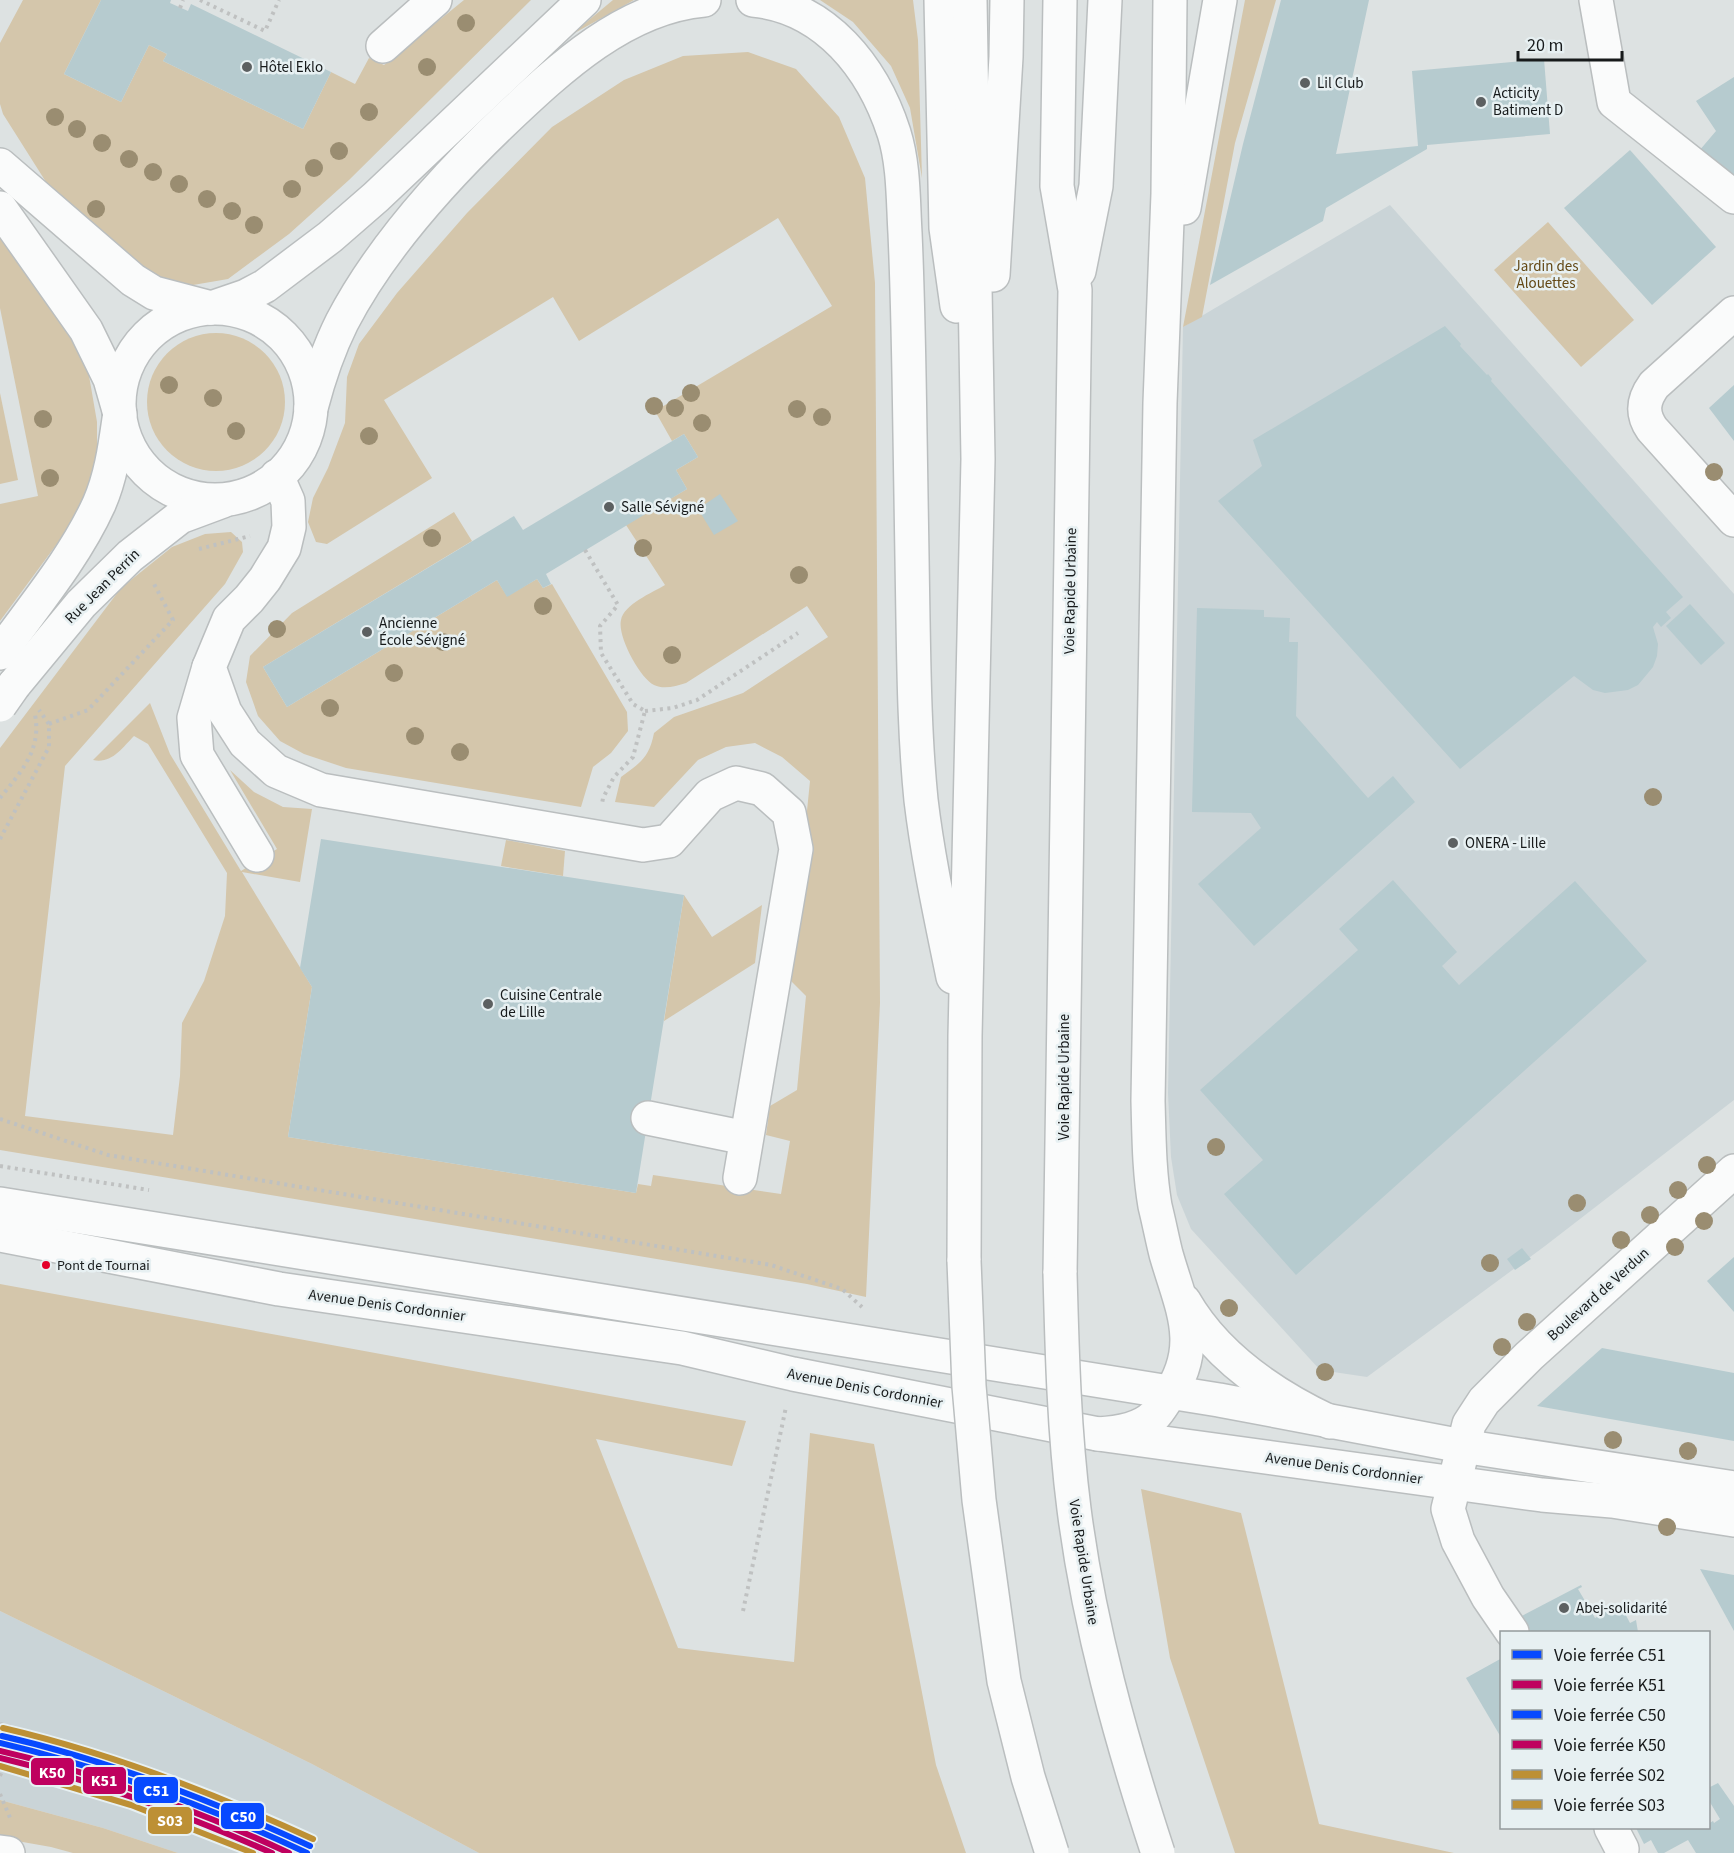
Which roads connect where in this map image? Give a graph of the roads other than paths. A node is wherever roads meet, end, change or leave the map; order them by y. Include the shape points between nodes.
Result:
1 (435, 0) edge
2 (584, 0) edge
3 (704, 0) edge
4 (753, 0) edge
5 (941, 0) edge
6 (970, 0) edge
7 (1007, 0) edge
8 (1060, 0) edge
9 (1105, 0) edge
10 (1170, 0) edge
11 (1220, 0) edge
12 (1596, 0) edge
13 (383, 46) dead end
14 (0, 165) edge
15 (1734, 197) edge
16 (0, 208) edge
17 (1166, 263) junction
18 (1075, 290) junction
19 (211, 308) junction
20 (1734, 313) edge
21 (311, 408) junction
22 (120, 414) junction
23 (978, 459) junction
24 (277, 476) junction
25 (231, 499) junction
26 (1734, 520) edge
27 (0, 653) edge
28 (209, 666) junction
29 (16, 698) edge
30 (257, 855) dead end
31 (964, 1036) junction
32 (648, 1118) dead end
33 (746, 1138) junction
34 (1734, 1171) edge
35 (740, 1178) dead end
36 (0, 1204) edge
37 (0, 1235) edge
38 (1180, 1294) junction
39 (1170, 1393) junction
40 (1330, 1422) junction
41 (1098, 1434) junction
42 (1466, 1435) junction
43 (1455, 1483) junction
44 (1734, 1488) edge
45 (1734, 1520) edge
46 (1511, 1631) edge
47 (0, 1852) edge
48 (8, 1853) edge
49 (1052, 1853) edge
50 (1158, 1853) edge

1 - 13 main road
2 - 19 main road via 330,237 266,286
3 - 21 main road via 652,13 588,49 540,88 439,186 398,237 343,320 325,359
4 - 31 main road via 781,6 829,31 869,75 895,136 902,177 909,306 915,717 932,876
5 - 23 main road via 946,228
6 - 23 main road
7 - 23 main road via 996,234
8 - 18 main road via 1057,186
9 - 18 main road via 1096,186
10 - 17 main road
11 - 17 main road via 1177,245
12 - 15 main road via 1614,102
14 - 19 main road via 133,280 154,293
16 - 22 main road via 86,330 110,379
17 - 38 main road via 1148,1101 1155,1204
18 - 50 main road, Voie Rapide Urbaine, bridge via 1060,1273 1065,1392 1074,1509 1099,1647 1111,1701
19 - 21 main road via 251,314 284,336 305,369
19 - 22 main road via 183,313 147,336 125,372
20 - 26 main road via 1654,385 1645,402 1645,416 1658,435
21 - 24 main road via 302,446
22 - 25 main road via 134,454 163,485 189,496
22 - 27 main road via 100,503 63,565
23 - 31 main road
24 - 25 main road via 255,491
24 - 28 main road via 288,501 289,527 284,548 265,579 229,618
25 - 29 main road, Rue Jean Perrin via 180,518 130,556 81,604
28 - 30 main road via 194,718 197,755
28 - 33 main road via 225,712 245,742 276,771 321,790 643,845 669,841 710,795 736,783 762,789 789,813 796,849
31 - 49 main road, bridge via 964,1261 979,1500 1004,1681
32 - 33 main road
33 - 35 main road
34 - 42 main road, Boulevard de Verdun via 1529,1356 1484,1401
36 - 39 main road
37 - 41 main road, Avenue Denis Cordonnier via 279,1289 682,1348
38 - 39 main road via 1187,1330 1185,1364
38 - 40 main road via 1193,1317 1235,1363 1299,1407
39 - 40 main road
39 - 41 main road via 1153,1417 1119,1432
40 - 42 main road
41 - 43 main road, Avenue Denis Cordonnier
42 - 43 main road
42 - 44 main road
43 - 45 main road, Avenue Denis Cordonnier
43 - 46 main road via 1448,1509 1458,1541
47 - 48 main road

